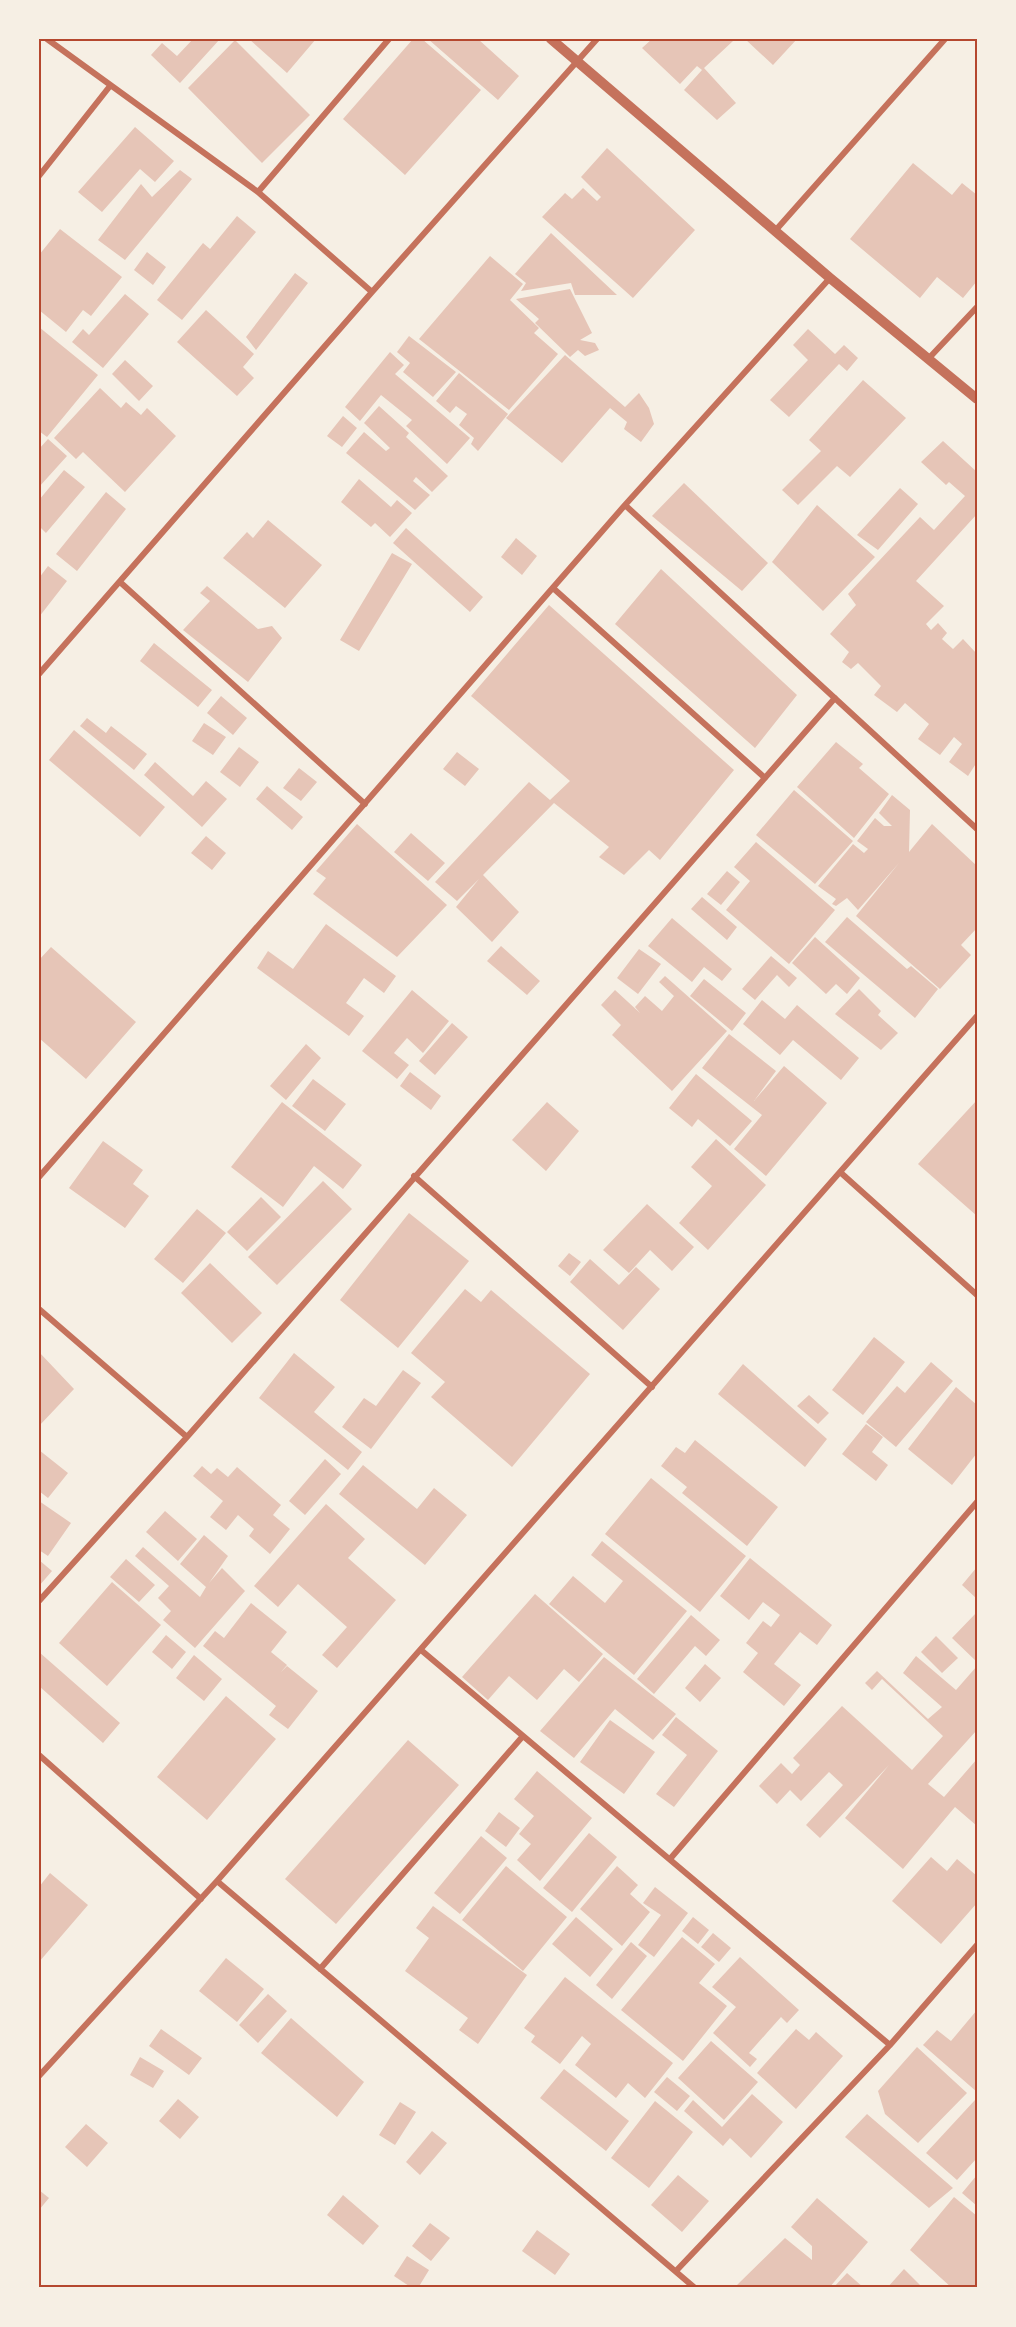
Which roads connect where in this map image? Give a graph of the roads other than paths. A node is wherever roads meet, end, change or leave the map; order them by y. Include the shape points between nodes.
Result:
1 (47, 39) edge
2 (389, 39) edge
3 (551, 39) edge
4 (597, 39) edge
5 (945, 39) edge
6 (578, 62) junction
7 (110, 86) junction
8 (39, 176) edge
9 (258, 192) junction
10 (775, 231) junction
11 (830, 278) junction
12 (372, 292) junction
13 (977, 307) edge
14 (930, 357) junction
15 (977, 399) edge
16 (625, 505) junction
17 (120, 582) junction
18 (553, 588) junction
19 (39, 674) edge
20 (835, 698) junction
21 (765, 778) junction
22 (364, 804) junction
23 (977, 829) edge
24 (977, 1016) edge
25 (840, 1172) junction
26 (414, 1176) junction
27 (39, 1177) edge
28 (977, 1295) edge
29 (39, 1309) edge
30 (652, 1387) junction
31 (187, 1437) junction
32 (977, 1502) edge
33 (39, 1601) edge
34 (421, 1650) junction
35 (523, 1736) junction
36 (39, 1755) edge
37 (670, 1859) junction
38 (217, 1881) junction
39 (201, 1899) junction
40 (977, 1945) edge
41 (320, 1969) junction
42 (890, 2045) junction
43 (39, 2076) edge
44 (676, 2271) junction
45 (695, 2288) edge

1 - 7 street
2 - 9 street
3 - 6 street
4 - 6 street
5 - 10 street
6 - 10 street
6 - 12 street
7 - 8 street
7 - 9 street
9 - 12 street
10 - 11 street
11 - 14 street
11 - 16 street
12 - 17 street
13 - 14 street
14 - 15 street
16 - 18 street
16 - 20 street
17 - 19 street
17 - 22 street
18 - 21 street
18 - 22 street
20 - 21 street
20 - 23 street
21 - 26 street
22 - 27 street
24 - 25 street
25 - 28 street
25 - 30 street
26 - 30 street
26 - 31 street
29 - 31 street
30 - 34 street
31 - 33 street
32 - 37 street
34 - 35 street
34 - 38 street
35 - 37 street
35 - 41 street
36 - 39 street
37 - 42 street
38 - 39 street
38 - 41 street
39 - 43 street
40 - 42 street
41 - 44 street
42 - 44 street
44 - 45 street

